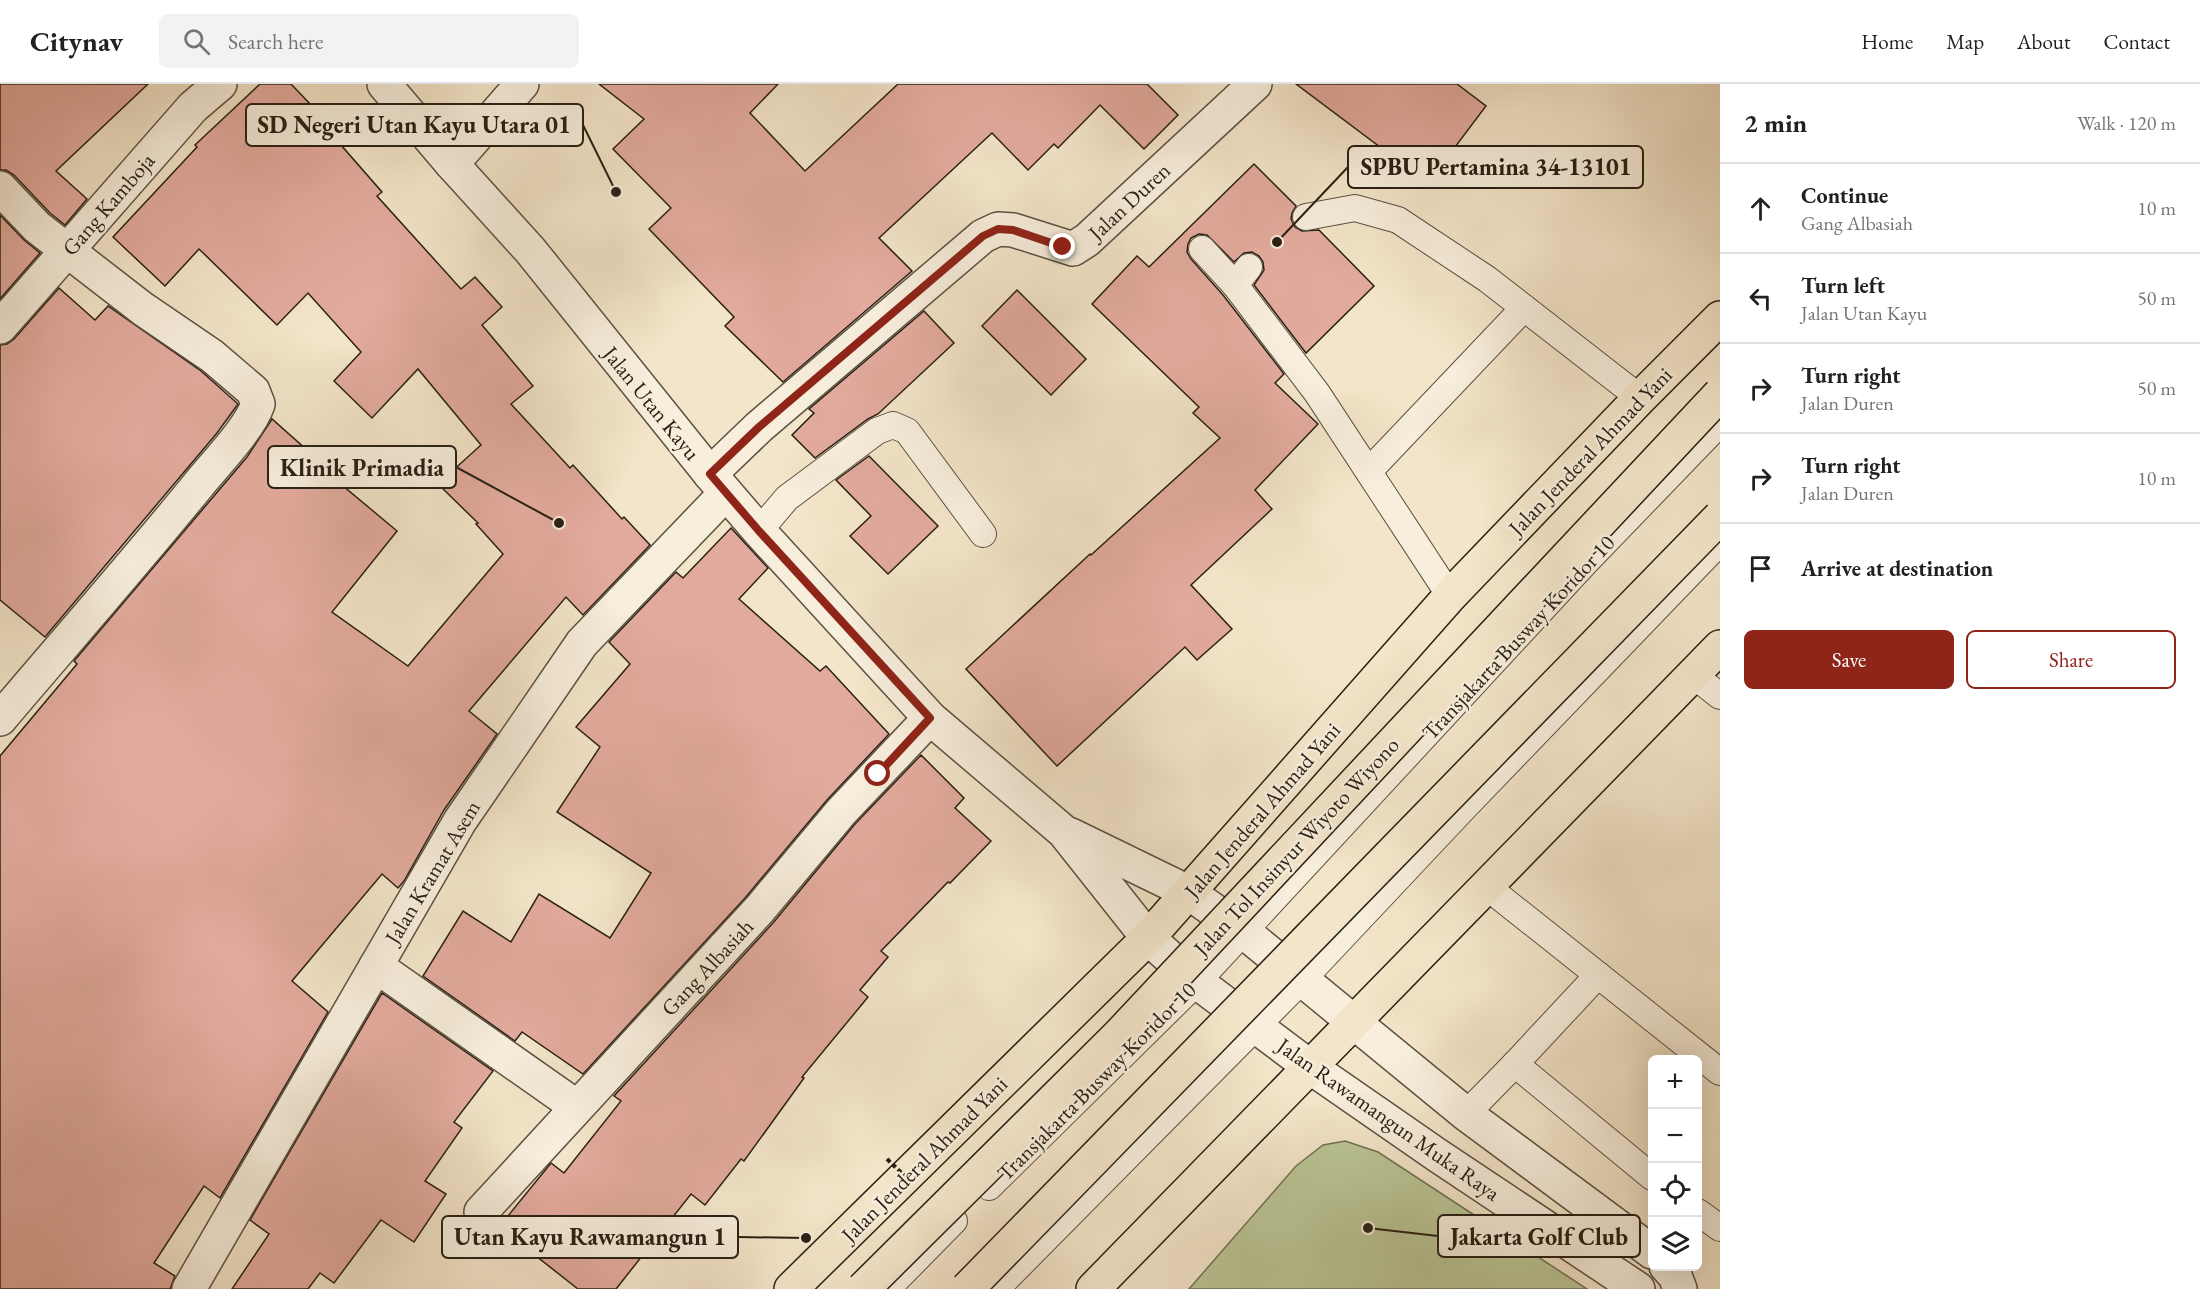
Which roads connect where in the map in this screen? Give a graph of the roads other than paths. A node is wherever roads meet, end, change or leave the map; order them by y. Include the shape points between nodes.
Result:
1 (220, 84) edge
2 (384, 84) edge
3 (522, 84) edge
4 (1255, 84) edge
5 (452, 164) junction
6 (0, 188) edge
7 (1306, 216) dead end
8 (1202, 249) dead end
9 (67, 250) junction
10 (1524, 308) junction
11 (1720, 318) edge
12 (0, 327) edge
13 (1720, 394) edge
14 (1640, 398) junction
15 (1720, 423) edge
16 (1369, 471) junction
17 (718, 483) junction
18 (1720, 517) edge
19 (759, 531) junction
20 (983, 534) dead end
21 (1720, 542) edge
22 (1450, 596) junction
23 (1720, 647) edge
24 (1692, 674) junction
25 (1720, 696) edge
26 (0, 718) edge
27 (930, 718) junction
28 (1064, 832) junction
29 (1486, 886) junction
30 (1188, 892) junction
31 (1244, 932) junction
32 (1148, 938) junction
33 (376, 966) junction
34 (1598, 975) junction
35 (1302, 980) junction
36 (1197, 982) junction
37 (1354, 1023) junction
38 (1257, 1026) junction
39 (1515, 1064) junction
40 (1310, 1066) junction
41 (1720, 1072) edge
42 (577, 1107) junction
43 (1466, 1114) junction
44 (1648, 1173) edge
45 (481, 1212) dead end
46 (1702, 1215) edge
47 (1720, 1228) edge
48 (1648, 1248) edge
49 (1670, 1271) edge
50 (189, 1289) edge
51 (790, 1289) edge
52 (863, 1289) edge
53 (886, 1289) edge
54 (967, 1289) edge
55 (996, 1289) edge
56 (1093, 1289) edge
57 (1638, 1289) edge
58 (1680, 1289) edge

1 - 9 street, Gang Kamboja via 193,107
2 - 5 street, Jalan Utan Kayu
3 - 5 street
4 - 17 street, Jalan Duren via 1073,249 1013,230 998,229 983,236 759,427
5 - 17 street, Jalan Utan Kayu via 530,250
6 - 9 street via 37,227
7 - 10 lane via 1355,208 1398,220
8 - 16 lane via 1242,276
9 - 12 street, Gang Kamboja
9 - 26 street via 212,356 253,391 258,404 177,510
10 - 14 lane
10 - 16 lane
11 - 14 highway, Jalan Jenderal Ahmad Yani
13 - 52 highway, Jalan Tol Insinyur Wiyoto Wiyono, bridge via 1119,1035
14 - 22 highway, Jalan Jenderal Ahmad Yani
15 - 31 lane, Transjakarta Busway Koridor 10
16 - 22 lane
17 - 19 street, Jalan Utan Kayu
17 - 33 street, Jalan Kramat Asem via 582,644 460,821
18 - 54 highway, bridge
19 - 20 lane via 787,498 877,431 893,425 907,431
19 - 27 street, Jalan Utan Kayu
21 - 35 lane
22 - 30 highway, Jalan Jenderal Ahmad Yani
23 - 24 highway
24 - 25 lane
24 - 29 highway
27 - 28 street, Jalan Utan Kayu
27 - 42 street, Gang Albasiah
28 - 30 street, Jalan Utan Kayu
28 - 32 street, Jalan Utan Kayu
29 - 34 lane
29 - 37 highway
30 - 31 street, Jalan Rawamangun Muka Raya
30 - 32 highway, Jalan Jenderal Ahmad Yani
31 - 35 street, Jalan Rawamangun Muka Raya
31 - 36 lane, Transjakarta Busway Koridor 10
32 - 36 street, Jalan Rawamangun Muka Raya
32 - 51 highway, Jalan Jenderal Ahmad Yani
33 - 42 street
33 - 50 street, Jalan Kramat Asem
34 - 39 lane
34 - 41 lane
35 - 37 street, Jalan Rawamangun Muka Raya
35 - 38 lane
36 - 38 street, Jalan Rawamangun Muka Raya
36 - 53 lane, Transjakarta Busway Koridor 10
37 - 40 highway
37 - 43 street, Jalan Rawamangun Muka Raya
38 - 40 street, Jalan Rawamangun Muka Raya
38 - 55 lane
39 - 43 lane
39 - 44 lane
40 - 56 highway
40 - 57 street, Jalan Rawamangun Muka Raya
42 - 45 street, Gang Albasiah
43 - 48 street, Jalan Rawamangun Muka Raya
46 - 47 lane
49 - 58 street

